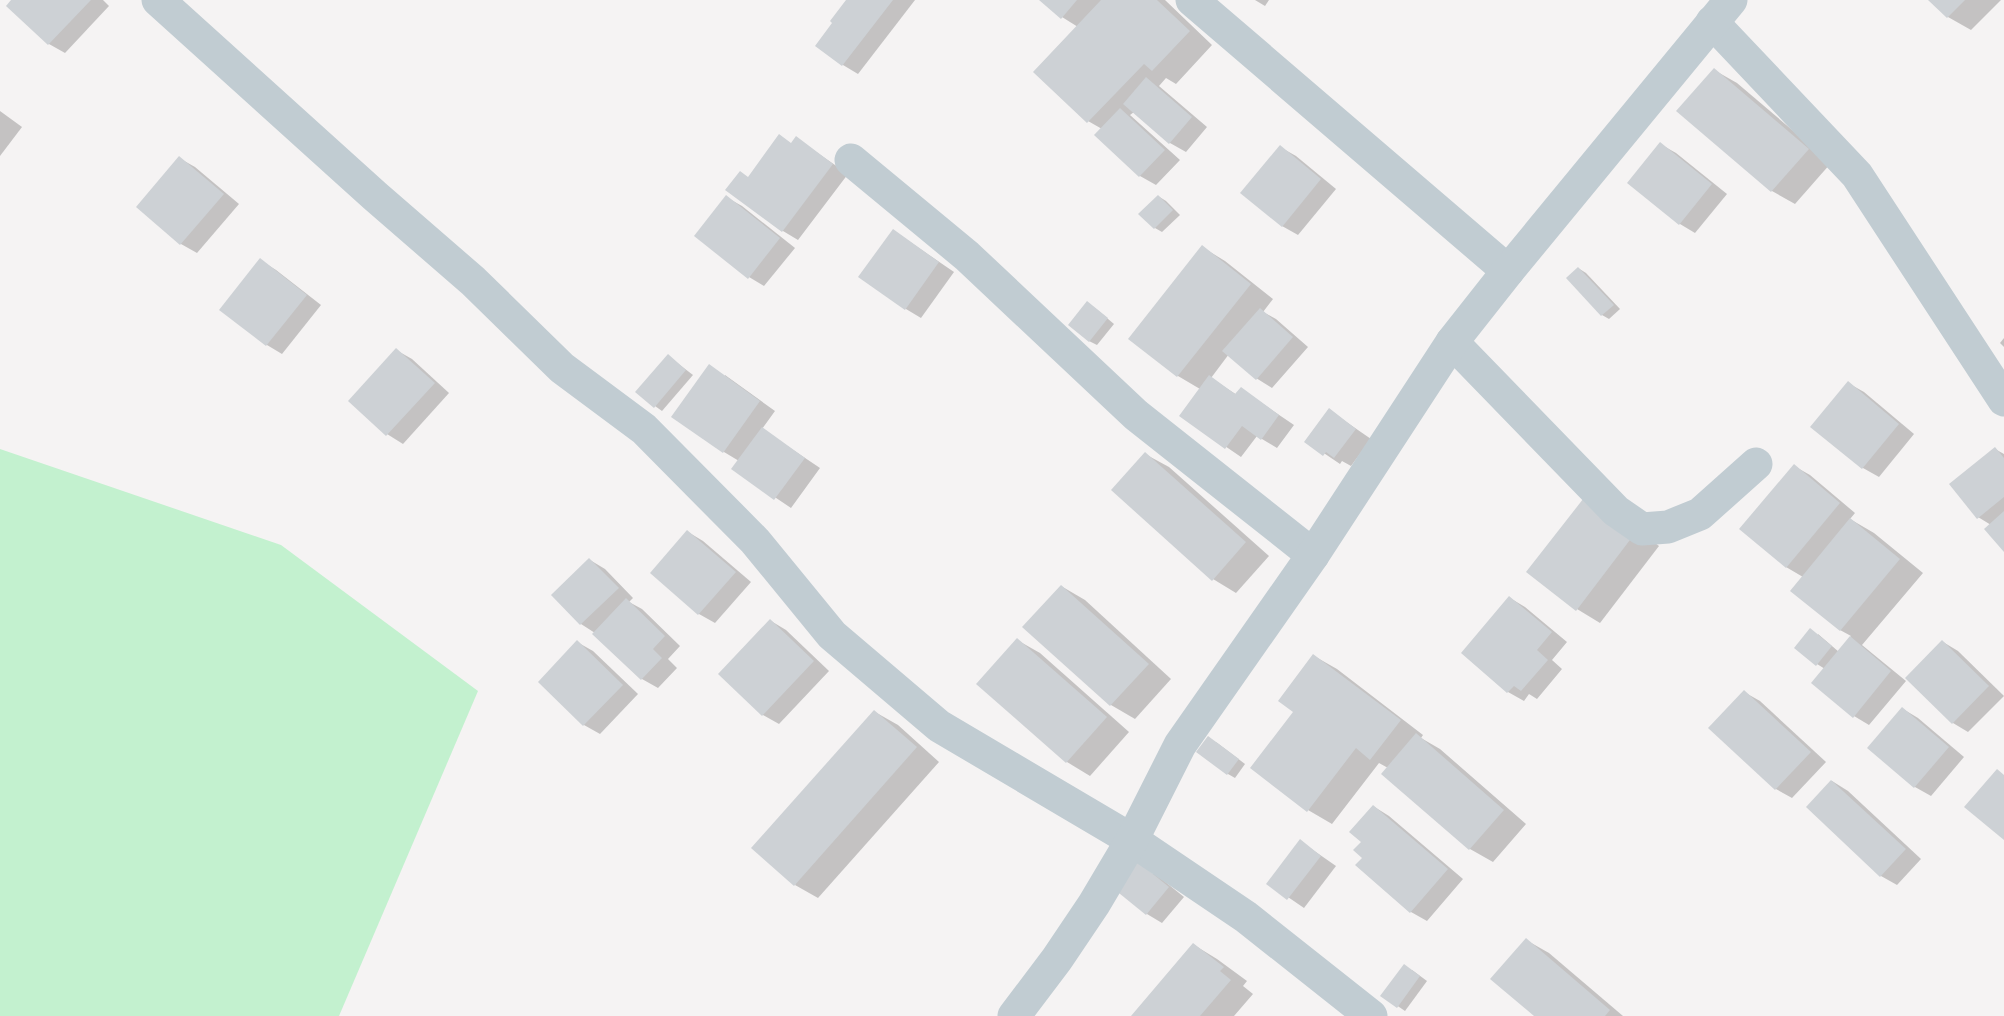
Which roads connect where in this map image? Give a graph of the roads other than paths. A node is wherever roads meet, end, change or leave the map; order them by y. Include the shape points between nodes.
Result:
1 (158, 0) edge
2 (1192, 0) edge
3 (1721, 11) edge
4 (851, 159) dead end
5 (1508, 271) junction
6 (1452, 342) junction
7 (2004, 400) edge
8 (1756, 464) dead end
9 (1313, 555) junction
10 (1132, 840) junction
11 (1014, 1016) edge
12 (1371, 1016) edge

1 - 10 street via 472,281 562,368 644,429 755,541 840,643 939,726
2 - 5 street
3 - 5 street
3 - 7 street via 1857,175
4 - 9 street via 967,256 1136,415
5 - 6 street
6 - 8 street via 1616,511 1642,529 1668,527 1700,514
6 - 9 street
9 - 10 street via 1180,745
10 - 11 street via 1094,904
10 - 12 street via 1246,917

